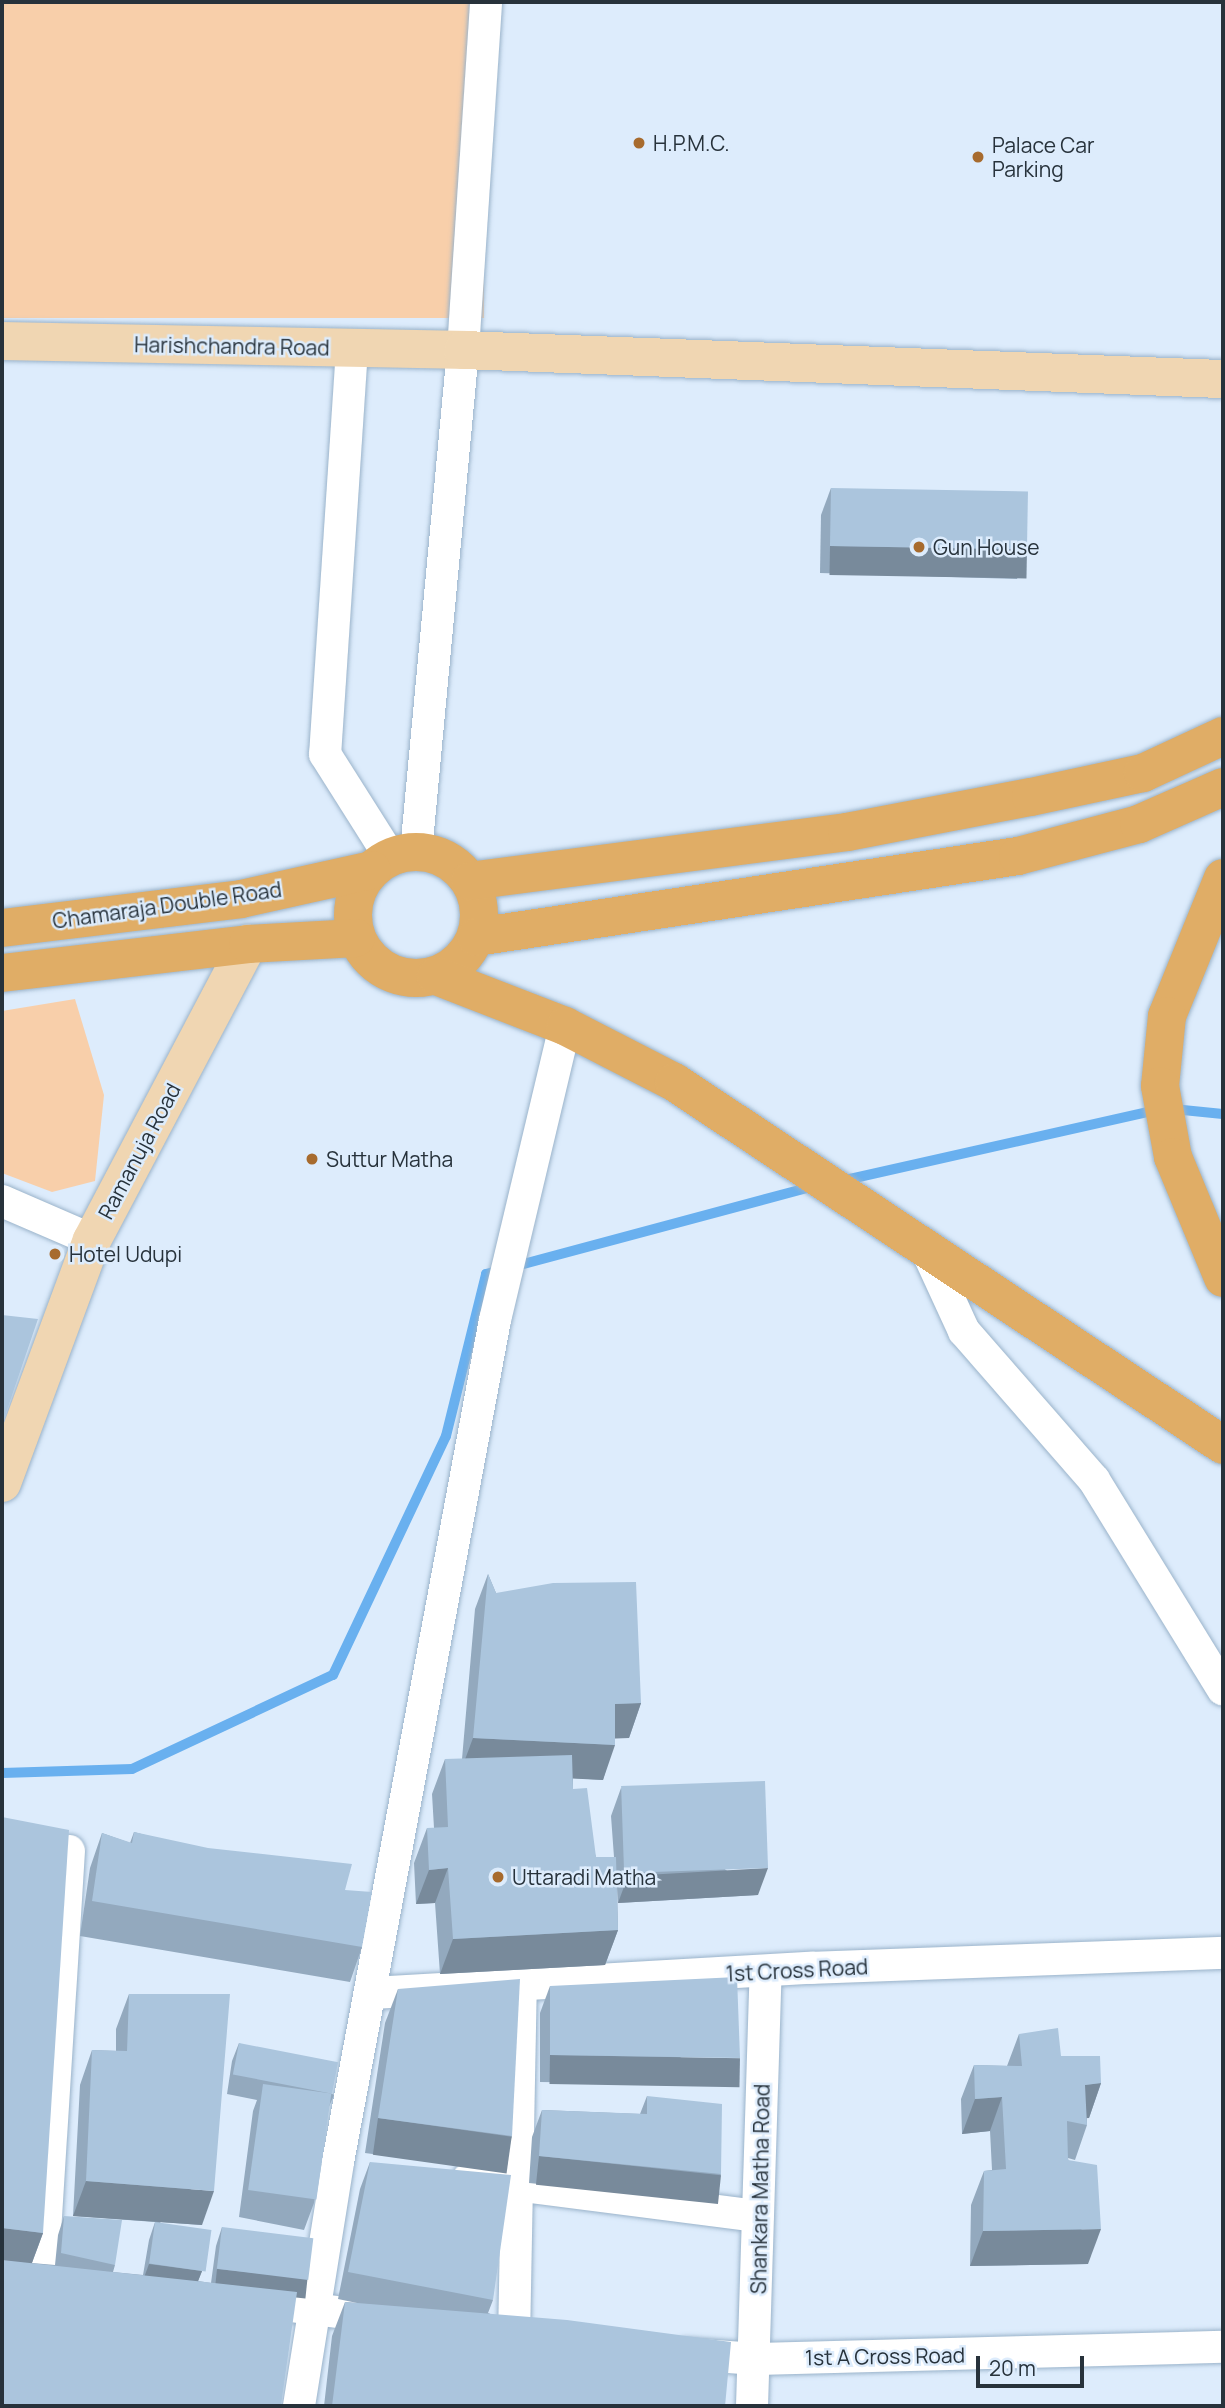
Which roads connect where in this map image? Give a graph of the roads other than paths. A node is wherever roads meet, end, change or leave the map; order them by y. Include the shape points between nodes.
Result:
1 (486, 2) edge
2 (2, 341) edge
3 (352, 349) junction
4 (463, 350) junction
5 (1223, 379) edge
6 (1223, 736) edge
7 (1223, 787) edge
8 (393, 860) junction
9 (1223, 878) edge
10 (470, 881) junction
11 (2, 928) edge
12 (356, 937) junction
13 (477, 937) junction
14 (248, 944) junction
15 (2, 973) edge
16 (436, 976) junction
17 (565, 1026) junction
18 (2, 1201) edge
19 (92, 1240) junction
20 (929, 1255) junction
21 (1223, 1278) edge
22 (17, 1345) edge
23 (54, 1349) junction
24 (1223, 1445) edge
25 (2, 1483) edge
26 (1223, 1690) edge
27 (70, 1851) edge
28 (1223, 1953) edge
29 (766, 1971) junction
30 (521, 1984) junction
31 (371, 1993) junction
32 (434, 2174) edge
33 (517, 2185) junction
34 (758, 2216) junction
35 (42, 2280) edge
36 (261, 2304) edge
37 (312, 2308) junction
38 (413, 2323) edge
39 (514, 2340) edge
40 (1223, 2347) edge
41 (662, 2353) edge
42 (757, 2359) junction
43 (299, 2406) edge
44 (752, 2406) edge

1 - 4 street
2 - 3 street, Harishchandra Road
3 - 4 street, Harishchandra Road
3 - 8 street via 326,754
4 - 5 street, Harishchandra Road
4 - 8 street
6 - 10 main road via 1143,773 1031,797 847,832
7 - 13 main road via 1139,824 1018,856
8 - 10 main road via 437,855
8 - 11 main road, Chamaraja Double Road via 241,899
8 - 12 main road via 357,890 352,914
9 - 21 main road via 1167,1016 1160,1086 1173,1157
10 - 13 main road via 480,908
12 - 14 main road
12 - 16 main road via 369,958 388,973 412,979
13 - 16 main road via 461,961
14 - 15 main road
14 - 19 street, Ramanuja Road
16 - 17 main road
17 - 20 main road via 674,1082
17 - 31 street via 495,1320 374,1899
18 - 19 street
19 - 23 street, Ramanuja Road
20 - 24 main road
20 - 26 street via 964,1332 1094,1479
22 - 23 street
23 - 25 street, Ramanuja Road
27 - 35 street
28 - 29 street, 1st Cross Road
29 - 30 street, 1st Cross Road
29 - 34 street, Shankara Matha Road
30 - 31 street, 1st Cross Road
30 - 33 street
31 - 37 street via 351,2164
32 - 33 street
33 - 34 street
33 - 39 street
34 - 42 street, Shankara Matha Road
36 - 37 street
37 - 38 street
37 - 43 street
40 - 42 street, 1st A Cross Road
41 - 42 street, 1st A Cross Road
42 - 44 street, Shankara Matha Road

